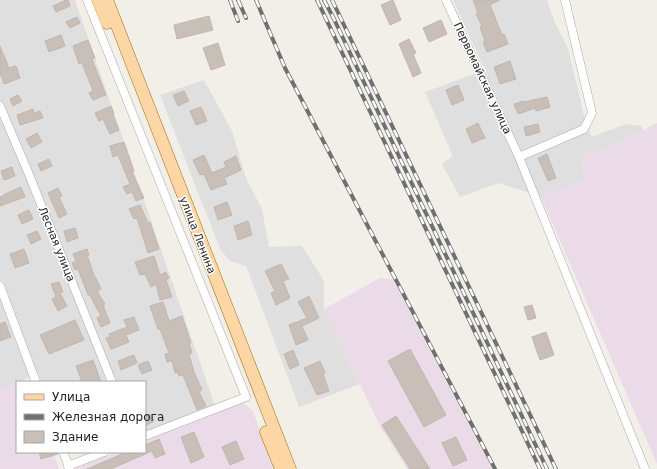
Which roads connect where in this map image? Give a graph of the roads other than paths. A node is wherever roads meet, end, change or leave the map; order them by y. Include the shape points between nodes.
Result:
1 (87, 0) edge
2 (98, 0) edge
3 (107, 0) edge
4 (446, 0) edge
5 (565, 0) edge
6 (0, 106) edge
7 (519, 157) junction
8 (0, 286) edge
9 (36, 381) edge
10 (112, 381) edge
11 (146, 436) edge
12 (63, 453) edge
13 (102, 453) edge
14 (69, 468) edge
15 (281, 469) edge
16 (290, 469) edge
17 (645, 469) edge

1 - 11 street, улица Ленина via 246,397
2 - 15 main road, улица Ленина
3 - 16 main road, улица Ленина
4 - 7 street, Первомайская улица
5 - 7 street via 592,113 584,129
6 - 10 street, Лесная улица
7 - 17 street, Первомайская улица
8 - 9 street
12 - 14 street
13 - 14 street

